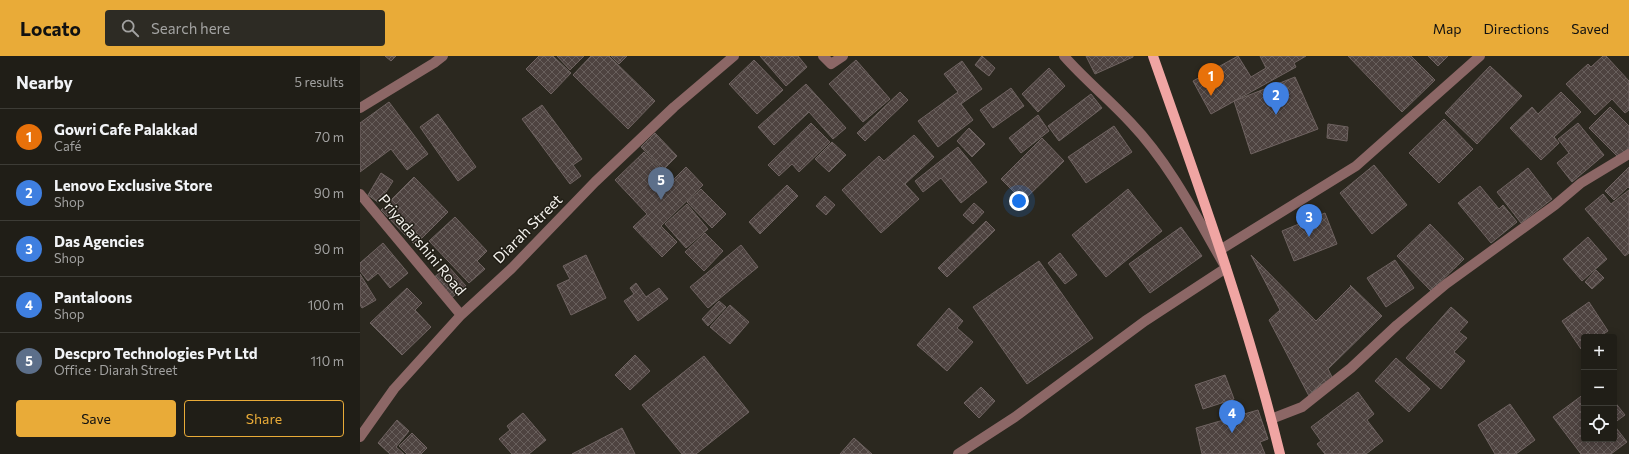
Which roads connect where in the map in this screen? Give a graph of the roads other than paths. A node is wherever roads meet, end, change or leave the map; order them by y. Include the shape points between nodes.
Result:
1 (443, 56) edge
2 (734, 56) edge
3 (823, 56) edge
4 (843, 56) edge
5 (1064, 56) edge
6 (1153, 56) edge
7 (1480, 56) edge
8 (360, 108) edge
9 (1629, 154) edge
10 (360, 194) edge
11 (1220, 250) junction
12 (1226, 268) junction
13 (461, 315) junction
14 (1271, 419) junction
15 (360, 438) edge
16 (958, 454) edge
17 (1280, 454) edge

1 - 8 street
2 - 13 street, Diarah Street via 595,182 511,269
3 - 4 street via 831,64
5 - 12 street via 1080,75 1131,123 1171,173
6 - 11 main road
7 - 11 street via 1356,166
9 - 14 street via 1581,183 1555,205 1446,284 1397,325 1352,368 1302,407
10 - 13 street, Priyadarshini Road
11 - 12 main road
12 - 14 main road
12 - 16 street via 1145,321 1015,417
13 - 15 street, Diarah Street via 394,389
14 - 17 main road

